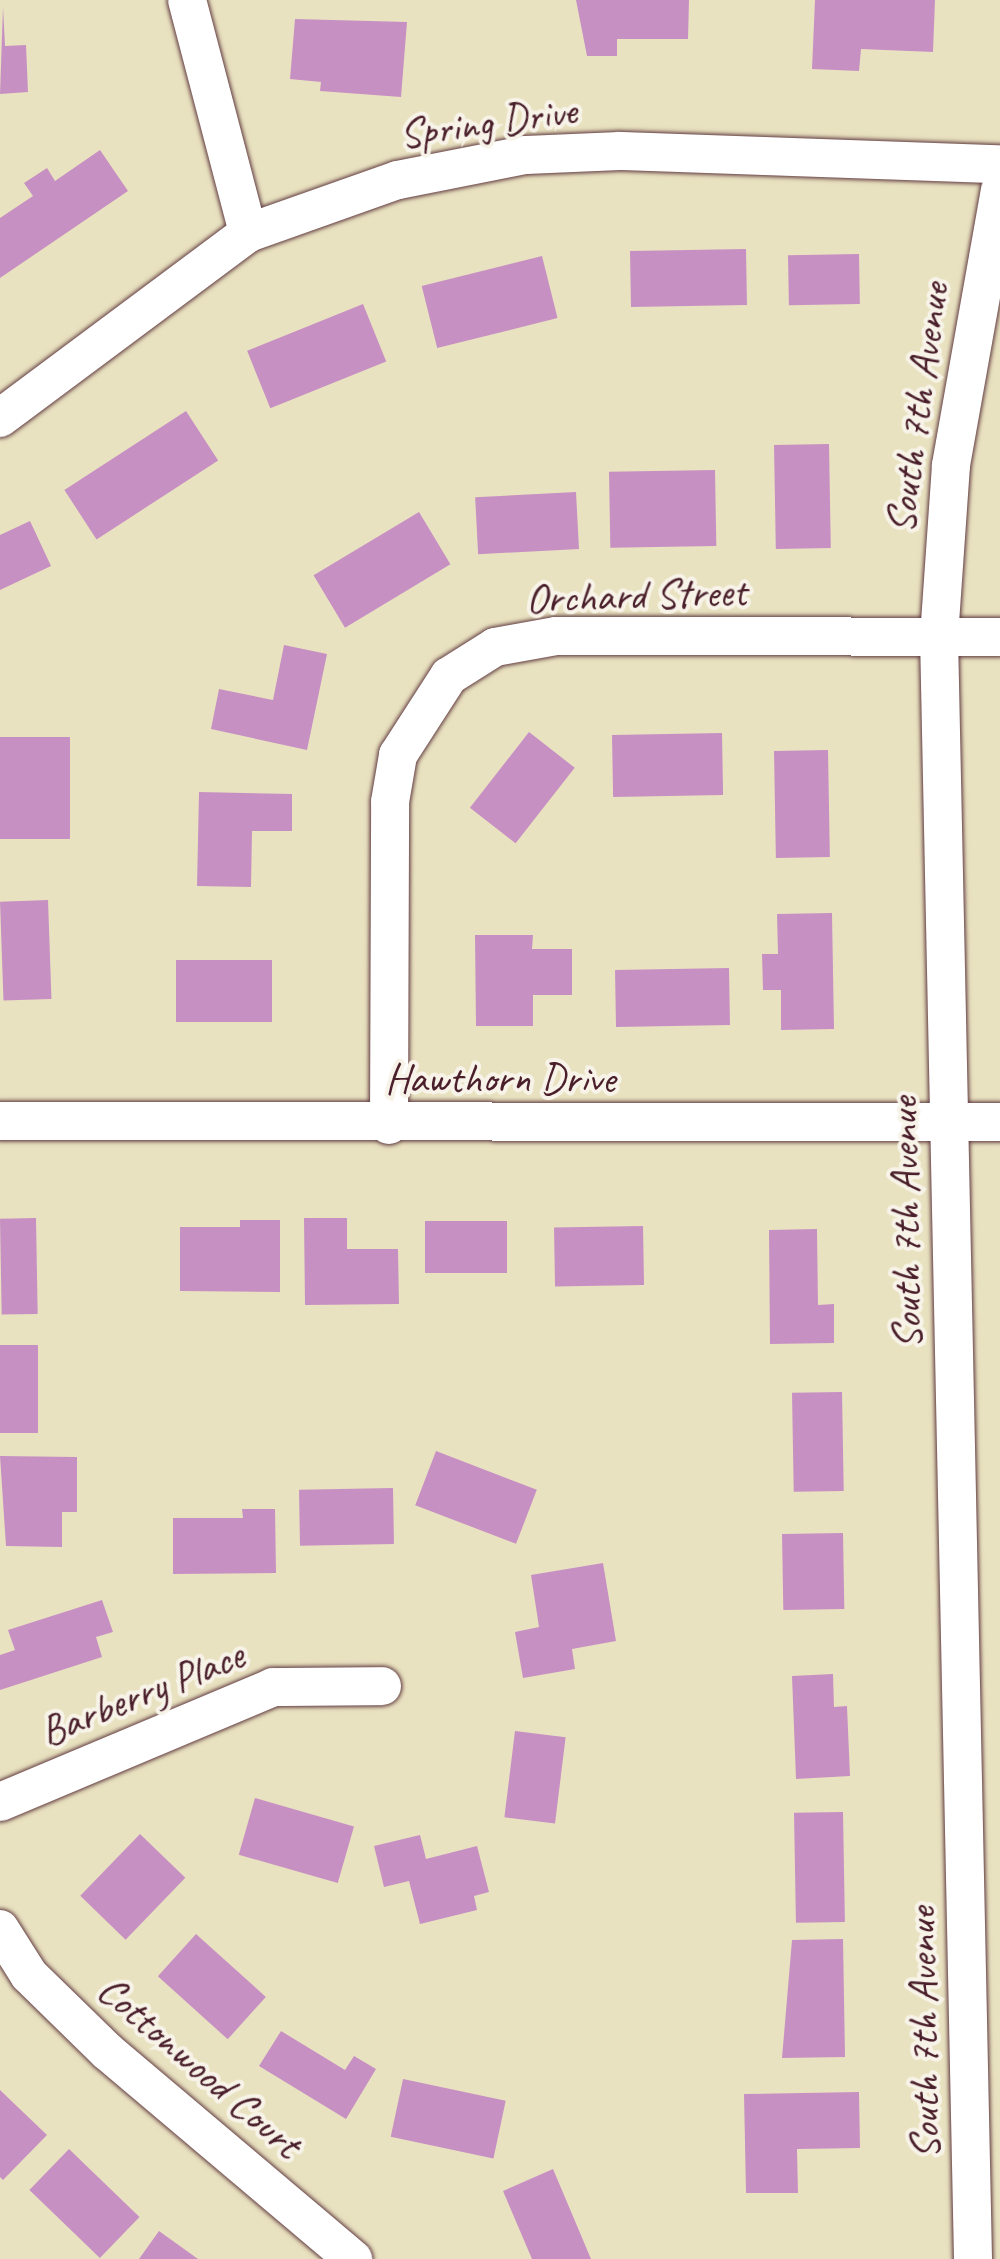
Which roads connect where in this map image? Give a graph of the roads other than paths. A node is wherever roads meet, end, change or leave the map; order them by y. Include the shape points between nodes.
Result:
1 (187, 0) edge
2 (1000, 164) edge
3 (1000, 190) edge
4 (248, 233) junction
5 (0, 418) edge
6 (939, 637) junction
7 (1000, 637) edge
8 (0, 1121) edge
9 (1000, 1122) edge
10 (949, 1123) junction
11 (389, 1124) junction
12 (382, 1686) dead end
13 (0, 1802) edge
14 (0, 1929) edge
15 (984, 2008) edge
16 (986, 2157) edge
17 (353, 2259) edge
18 (974, 2259) edge

1 - 4 street
2 - 4 street, Spring Drive via 526,155 398,180
3 - 6 street, South 7th Avenue via 951,465
4 - 5 street, Spring Drive
6 - 7 street, Orchard Street
6 - 10 street, South 7th Avenue
6 - 11 street, Orchard Street via 556,636 495,647 449,676 398,755 390,802
8 - 11 street, Hawthorn Drive
9 - 10 street, Hawthorn Drive
10 - 11 street, Hawthorn Drive
10 - 15 street, South 7th Avenue
12 - 13 street, Barberry Place via 273,1687
14 - 17 street, Cottonwood Court via 29,1974 108,2052
15 - 16 street, South 7th Avenue
16 - 18 street, South 7th Avenue

